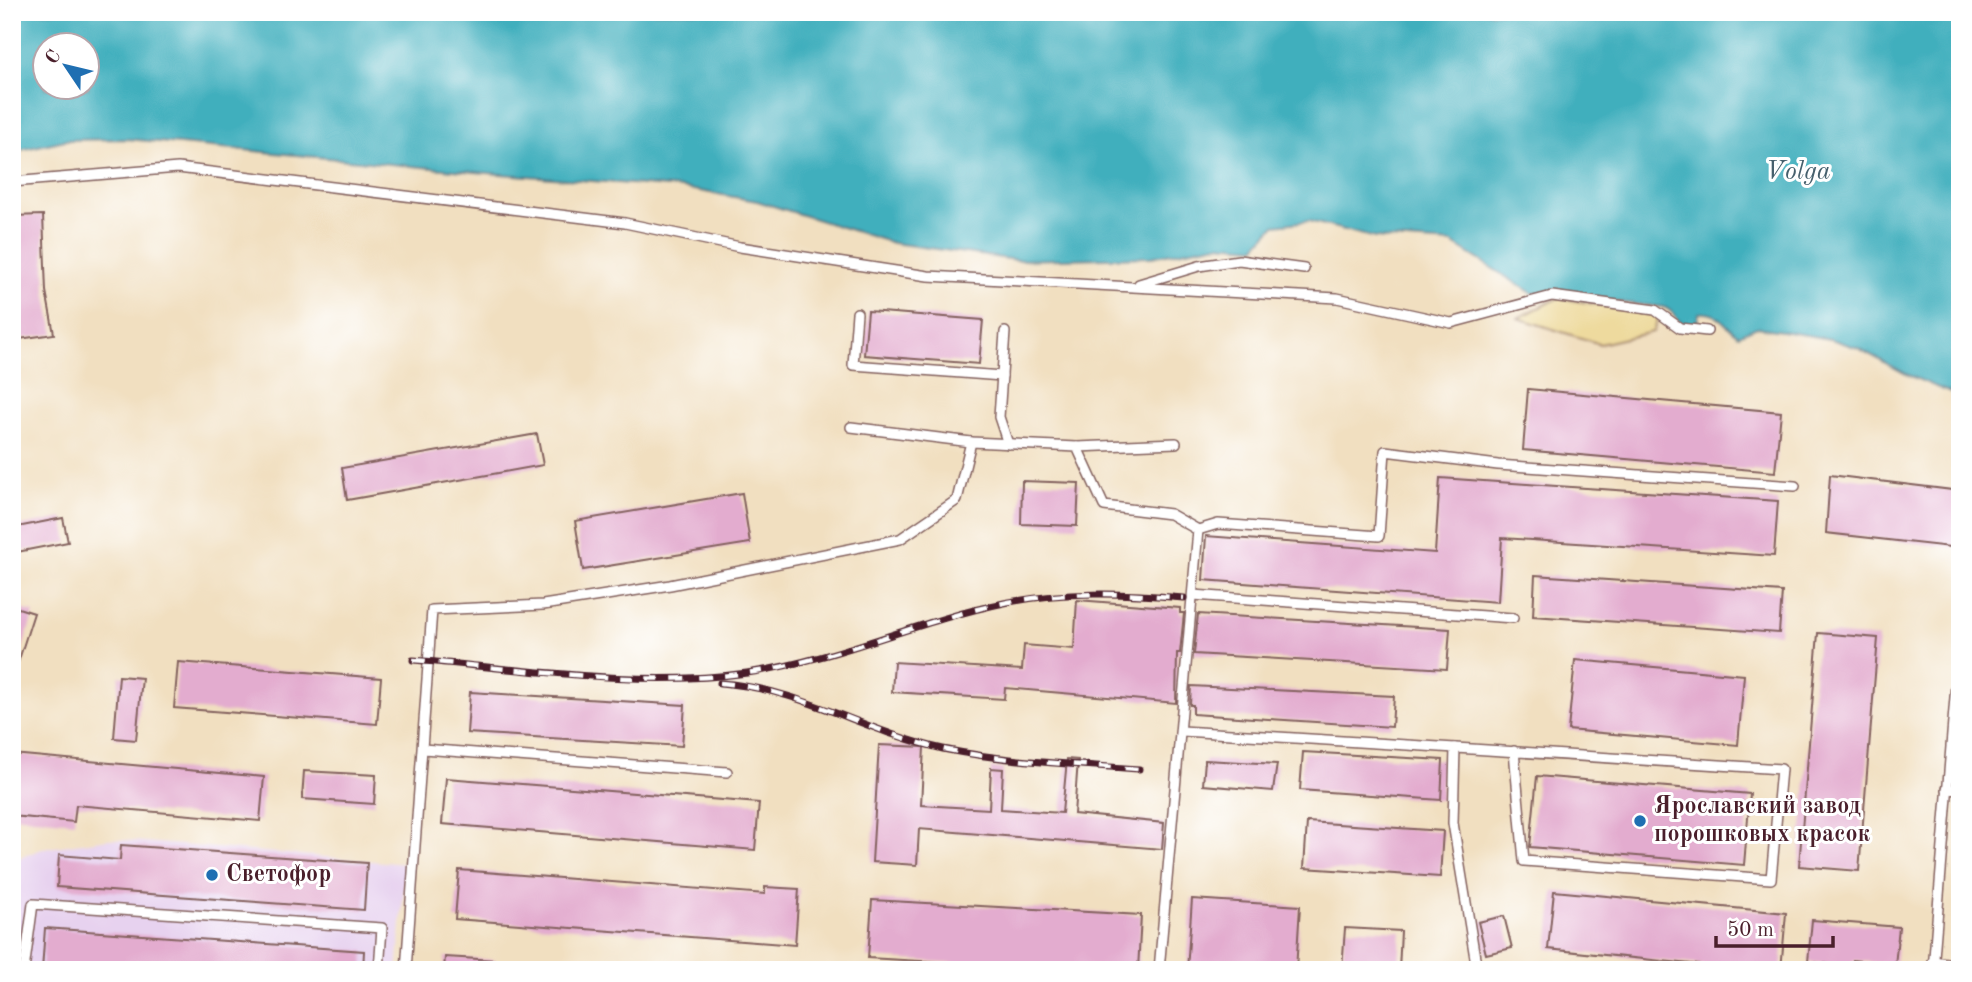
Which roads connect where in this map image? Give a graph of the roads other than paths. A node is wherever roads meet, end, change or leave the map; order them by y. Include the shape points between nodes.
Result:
1 (12, 182) edge
2 (1304, 269) dead end
3 (1130, 286) junction
4 (857, 313) dead end
5 (1707, 331) dead end
6 (1005, 332) dead end
7 (1002, 376) junction
8 (851, 427) dead end
9 (971, 442) junction
10 (1176, 443) dead end
11 (1008, 444) junction
12 (1077, 447) junction
13 (1795, 486) dead end
14 (1198, 530) junction
15 (1193, 594) junction
16 (1513, 618) dead end
17 (1960, 635) edge
18 (1182, 731) junction
19 (1455, 748) junction
20 (423, 749) junction
21 (1514, 751) junction
22 (727, 772) dead end
23 (1947, 789) junction
24 (1960, 790) edge
25 (1933, 965) edge
26 (1960, 965) edge
27 (24, 970) edge
28 (379, 970) edge
29 (406, 970) edge
30 (1159, 970) edge
31 (1477, 970) edge

1 - 3 lane via 178,168 625,223 740,247 928,276
2 - 3 lane via 1238,260
3 - 5 lane via 1337,298 1451,323 1552,296 1655,310 1680,328
4 - 7 lane via 853,365
6 - 7 lane
7 - 11 lane via 999,417
8 - 9 lane
9 - 11 lane
9 - 20 lane via 957,500 900,539 543,605 432,610
10 - 12 lane
11 - 12 lane
12 - 14 lane via 1104,506 1170,514
13 - 14 lane via 1498,465 1385,451 1379,536 1219,524
14 - 15 lane
15 - 16 lane
15 - 18 lane
17 - 23 lane
18 - 19 lane
18 - 30 lane
19 - 21 lane
19 - 31 lane via 1453,823
20 - 22 lane
20 - 29 lane
21 - 21 lane via 1524,861 1771,879 1781,769
23 - 24 lane
23 - 25 lane
25 - 26 lane
27 - 28 lane via 33,904 382,928

